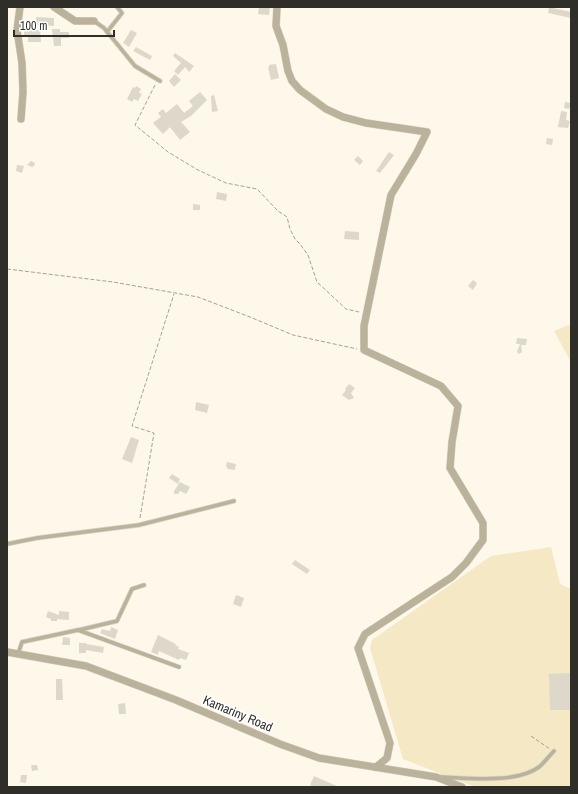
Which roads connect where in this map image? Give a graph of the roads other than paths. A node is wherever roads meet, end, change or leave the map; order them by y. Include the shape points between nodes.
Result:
1 (20, 7) edge
2 (54, 7) edge
3 (117, 7) edge
4 (277, 7) edge
5 (94, 21) joint
6 (107, 32) junction
7 (159, 80) road end
8 (21, 119) dead end
9 (234, 501) dead end
10 (7, 544) edge
11 (144, 585) dead end
12 (78, 630) junction
13 (7, 652) edge
14 (18, 654) junction
15 (179, 667) dead end
16 (554, 751) road end
17 (376, 767) junction
18 (436, 777) junction
19 (462, 787) edge

1 - 8 street via 17,30 22,62
2 - 5 street via 75,20
3 - 6 lane via 122,13
4 - 17 street via 276,26 288,71 292,82 300,90 343,117 427,132 391,195 364,326 364,350 442,386 458,406 450,468 483,523 483,540 452,577 365,634 358,648 390,743 387,758
5 - 6 lane
6 - 7 lane via 135,66
9 - 10 lane via 139,525
11 - 12 lane via 132,588 117,621
12 - 14 lane via 22,642
12 - 15 lane
13 - 14 street, Kamariny Road
14 - 17 street, Kamariny Road via 86,666 319,758
16 - 18 lane via 539,767 526,773 499,779
17 - 18 street, Kamariny Road
18 - 19 street, Kamariny Road

